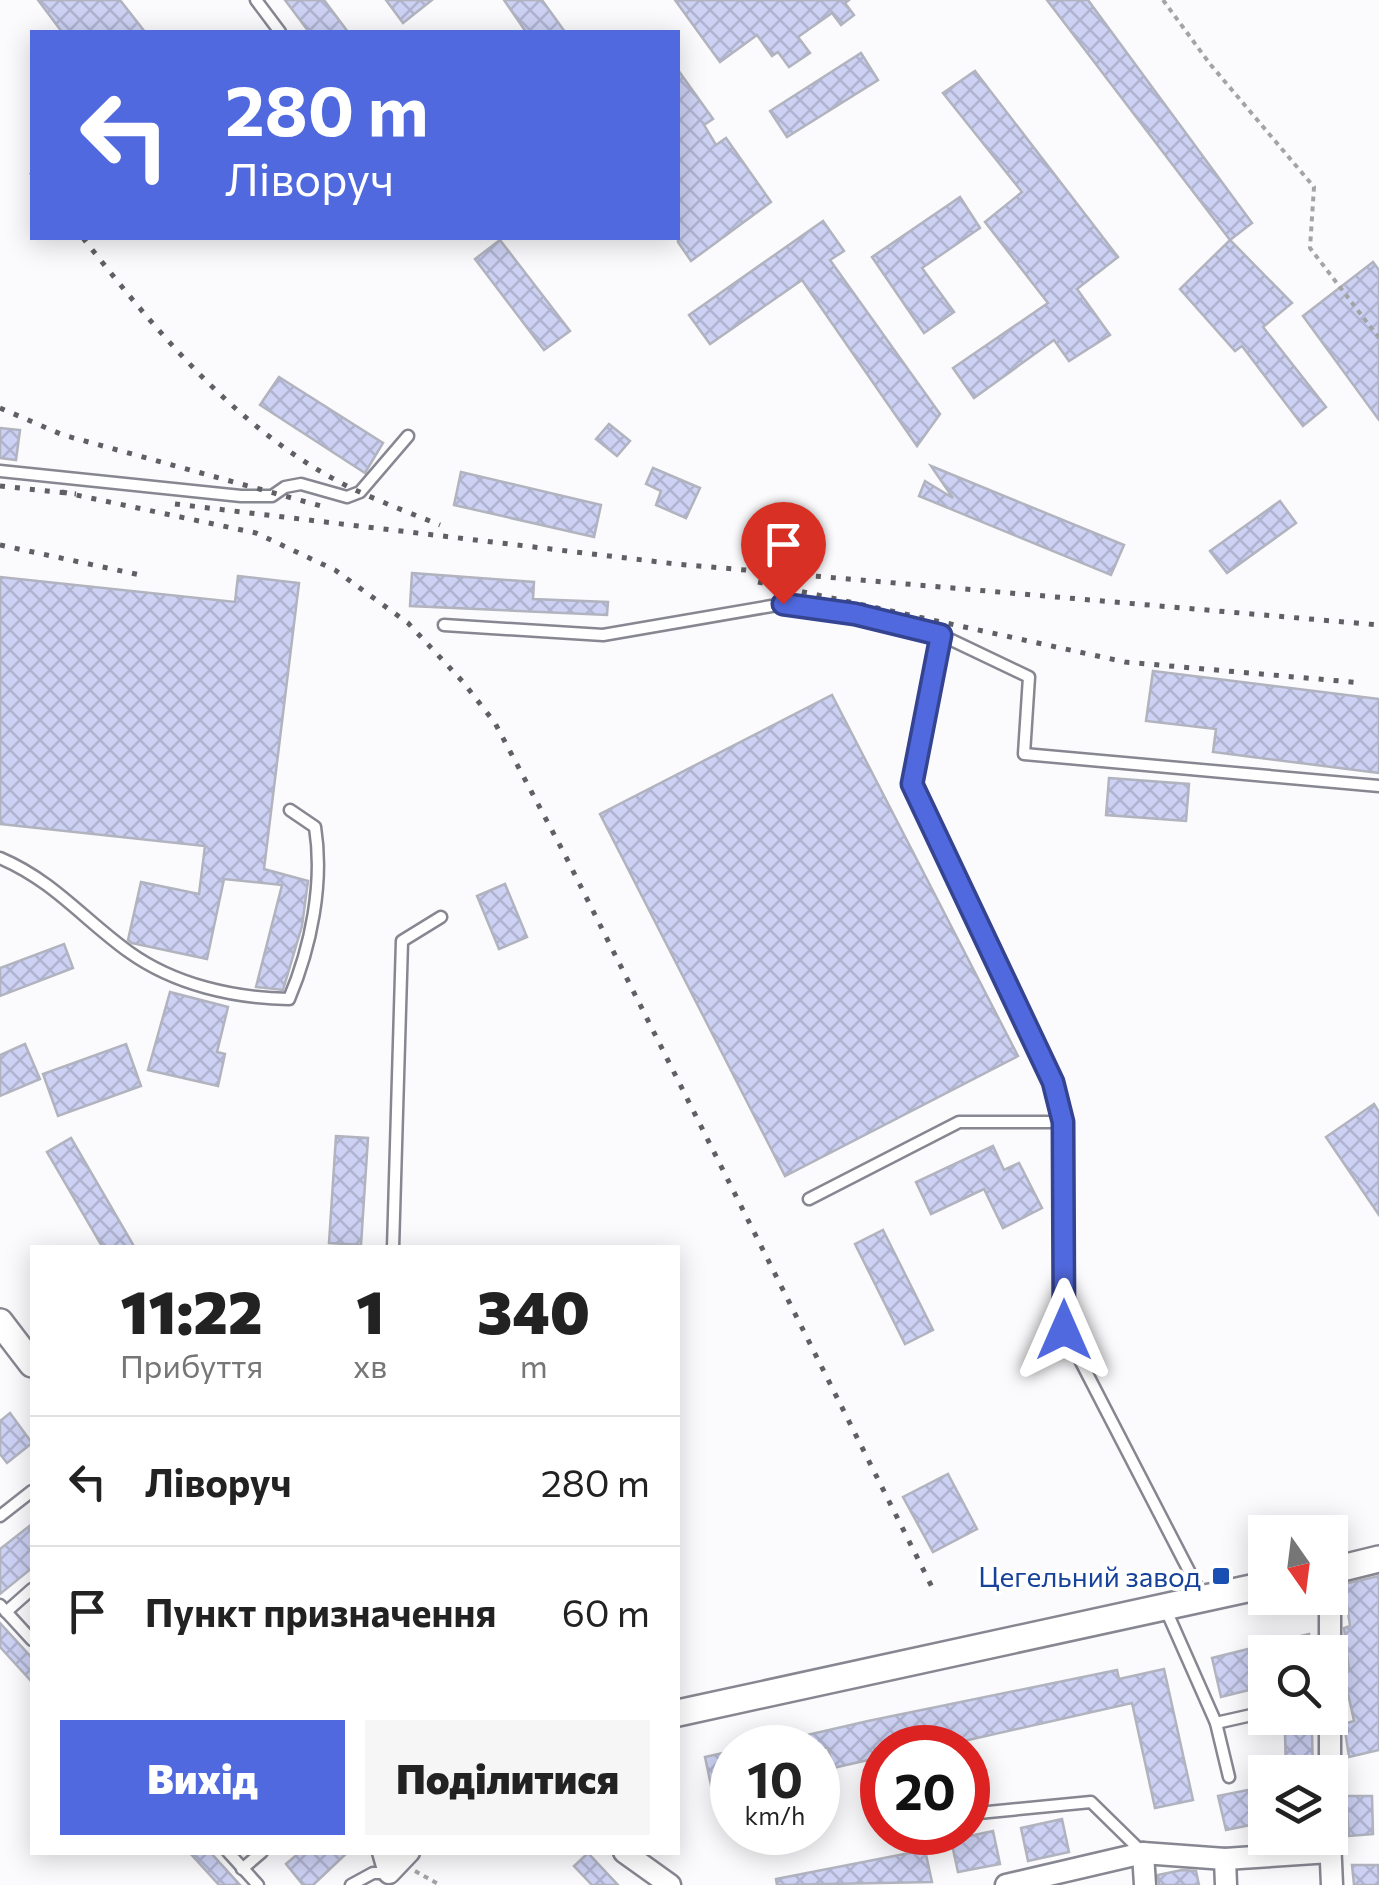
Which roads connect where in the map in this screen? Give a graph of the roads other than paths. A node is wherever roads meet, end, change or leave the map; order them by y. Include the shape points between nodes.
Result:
1 (256, 0) edge
2 (278, 30) edge
3 (408, 436) dead end
4 (0, 471) edge
5 (444, 625) dead end
6 (941, 635) junction
7 (1379, 786) edge
8 (290, 810) dead end
9 (0, 858) edge
10 (441, 917) dead end
11 (1063, 1122) junction
12 (809, 1199) dead end
13 (394, 1245) edge
14 (0, 1322) edge
15 (30, 1361) edge
16 (30, 1494) edge
17 (0, 1516) edge
18 (1379, 1560) edge
19 (1348, 1568) edge
20 (30, 1590) edge
21 (1248, 1590) edge
22 (1203, 1599) junction
23 (1165, 1606) junction
24 (3, 1609) edge
25 (1330, 1615) edge
26 (30, 1638) edge
27 (680, 1712) edge
28 (1248, 1716) edge
29 (1216, 1724) junction
30 (1330, 1755) edge
31 (1229, 1777) dead end
32 (990, 1812) edge
33 (1143, 1853) junction
34 (230, 1855) edge
35 (258, 1855) edge
36 (628, 1855) edge
37 (1254, 1855) edge
38 (1331, 1855) edge
39 (1225, 1860) junction
40 (386, 1862) edge
41 (242, 1869) junction
42 (258, 1885) edge
43 (351, 1885) edge
44 (670, 1885) edge
45 (1006, 1885) edge
46 (1145, 1885) edge
47 (1226, 1885) edge
48 (1332, 1885) edge

1 - 2 lane
3 - 4 lane via 360,492 347,497 301,484 272,496 241,496
5 - 6 lane via 602,635 783,604
6 - 7 lane via 1029,677 1024,754
6 - 11 lane via 912,784 1053,1082
8 - 9 lane via 316,827 320,854 309,933 289,999 248,998 178,978 130,953 38,874
10 - 13 lane via 402,941
11 - 12 lane via 959,1122
11 - 22 lane via 1064,1330
14 - 15 street
16 - 17 lane
18 - 19 street
20 - 24 lane
21 - 22 street
22 - 23 street
23 - 27 street
23 - 29 lane
24 - 26 lane
25 - 30 street
28 - 29 lane
29 - 31 lane
32 - 33 lane via 1091,1802
33 - 39 street
33 - 45 street
33 - 46 street
34 - 41 lane
35 - 41 lane
36 - 44 street
37 - 39 street
38 - 48 street
39 - 47 street
40 - 43 lane
41 - 42 lane

